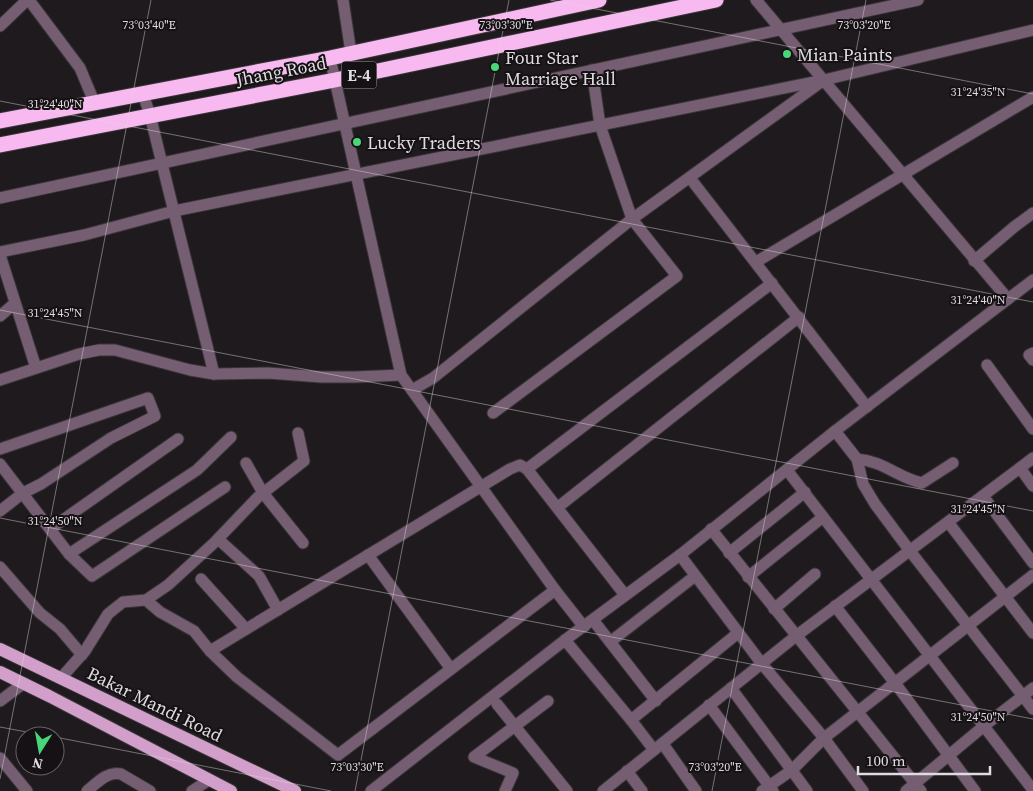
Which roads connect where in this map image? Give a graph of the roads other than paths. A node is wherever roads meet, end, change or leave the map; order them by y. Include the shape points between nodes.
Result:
1 (28, 0) edge
2 (343, 0) edge
3 (599, 0) edge
4 (716, 0) edge
5 (756, 0) edge
6 (918, 0) edge
7 (0, 26) edge
8 (782, 29) junction
9 (1033, 30) edge
10 (351, 53) junction
11 (330, 58) junction
12 (592, 70) junction
13 (335, 80) junction
14 (824, 80) junction
15 (143, 94) junction
16 (1033, 97) edge
17 (95, 104) junction
18 (150, 115) junction
19 (0, 121) edge
20 (345, 124) junction
21 (600, 125) junction
22 (0, 145) edge
23 (161, 162) junction
24 (356, 174) junction
25 (902, 175) junction
26 (690, 178) junction
27 (0, 198) edge
28 (174, 211) junction
29 (1033, 213) edge
30 (632, 219) junction
31 (0, 254) edge
32 (974, 261) junction
33 (756, 262) junction
34 (1033, 280) edge
35 (772, 283) junction
36 (1008, 299) junction
37 (14, 304) junction
38 (0, 316) edge
39 (799, 317) junction
40 (1033, 353) edge
41 (1033, 360) edge
42 (987, 365) dead end
43 (36, 368) junction
44 (214, 374) junction
45 (401, 375) junction
46 (0, 380) edge
47 (412, 390) junction
48 (867, 407) junction
49 (493, 413) dead end
50 (1033, 429) edge
51 (834, 431) junction
52 (298, 433) dead end
53 (231, 437) dead end
54 (178, 439) dead end
55 (0, 449) edge
56 (1033, 458) edge
57 (857, 459) junction
58 (246, 463) dead end
59 (0, 464) edge
60 (953, 464) dead end
61 (1020, 468) junction
62 (527, 469) junction
63 (787, 470) junction
64 (481, 486) junction
65 (1033, 486) edge
66 (225, 488) dead end
67 (805, 492) junction
68 (22, 493) junction
69 (263, 493) junction
70 (983, 496) junction
71 (558, 507) junction
72 (0, 511) edge
73 (824, 517) junction
74 (948, 522) junction
75 (50, 529) junction
76 (711, 529) junction
77 (218, 539) junction
78 (303, 543) dead end
79 (910, 551) junction
80 (730, 553) junction
81 (69, 554) junction
82 (368, 555) junction
83 (680, 555) junction
84 (1033, 563) edge
85 (0, 567) edge
86 (815, 574) dead end
87 (1033, 575) edge
88 (695, 576) junction
89 (748, 577) junction
90 (201, 579) dead end
91 (871, 580) junction
92 (556, 590) junction
93 (624, 595) junction
94 (1004, 596) junction
95 (146, 600) junction
96 (836, 606) junction
97 (774, 609) junction
98 (278, 610) junction
99 (589, 624) junction
100 (968, 625) junction
101 (246, 629) junction
102 (738, 633) junction
103 (1033, 633) edge
104 (796, 636) junction
105 (565, 640) junction
106 (610, 642) junction
107 (0, 649) edge
108 (210, 651) junction
109 (82, 655) junction
110 (930, 656) junction
111 (762, 664) junction
112 (451, 669) junction
113 (0, 672) edge
114 (61, 678) junction
115 (24, 683) junction
116 (895, 683) junction
117 (731, 688) junction
118 (1033, 688) edge
119 (1023, 696) junction
120 (0, 701) edge
121 (548, 701) dead end
122 (656, 701) junction
123 (497, 704) dead end
124 (709, 704) junction
125 (1033, 709) edge
126 (857, 713) junction
127 (631, 720) junction
128 (514, 726) junction
129 (984, 726) junction
130 (824, 738) junction
131 (658, 747) junction
132 (949, 757) junction
133 (0, 758) edge
134 (792, 770) junction
135 (627, 772) junction
136 (209, 780) junction
137 (768, 789) edge
138 (914, 789) edge
139 (1033, 790) edge
140 (27, 791) edge
141 (87, 791) edge
142 (150, 791) edge
143 (195, 791) edge
144 (231, 791) edge
145 (295, 791) edge
146 (371, 791) edge
147 (506, 791) edge
148 (567, 791) edge
149 (603, 791) edge
150 (642, 791) edge
151 (696, 791) edge
152 (807, 791) edge
153 (863, 791) edge
154 (975, 791) edge

1 - 7 street
1 - 17 street via 80,68
2 - 10 street
3 - 10 highway, Jhang Road / E-4
4 - 13 highway, Jhang Road / E-4
5 - 8 street
6 - 8 street
8 - 12 street
8 - 14 street
9 - 14 street
10 - 11 highway, Jhang Road / E-4
11 - 13 street
11 - 15 highway, Jhang Road / E-4
12 - 20 street
12 - 21 street
13 - 18 highway, Jhang Road / E-4
13 - 20 street
14 - 21 street
14 - 25 street
14 - 26 street
15 - 17 highway, Jhang Road / E-4
15 - 18 street
16 - 25 street
17 - 19 highway, Jhang Road / E-4
18 - 22 highway, Jhang Road / E-4
18 - 23 street
20 - 23 street
20 - 24 street
21 - 24 street
21 - 30 street
23 - 27 street
23 - 28 street
24 - 28 street
24 - 45 street
25 - 32 street
25 - 33 street
26 - 30 street
26 - 33 street
28 - 31 street
28 - 44 street
29 - 32 street
30 - 47 street via 433,378
30 - 49 street via 677,276
31 - 37 street
32 - 36 street
33 - 35 street
34 - 36 street
35 - 39 street
35 - 62 street
36 - 48 street
37 - 38 street
37 - 43 street
39 - 48 street
39 - 71 street
40 - 41 street via 1029,355
42 - 50 street
43 - 44 street via 79,354 115,350
43 - 46 street
44 - 45 street
45 - 47 street
47 - 64 street
48 - 51 street
51 - 57 street
51 - 63 street
52 - 69 street via 304,461
53 - 81 street via 197,470
54 - 75 street
55 - 68 street via 148,398 155,416 111,438
56 - 61 street
57 - 60 street via 872,460 922,483
57 - 79 street via 863,484
58 - 69 street
59 - 68 street
61 - 65 street
61 - 70 street
62 - 64 street via 520,465
62 - 71 street
63 - 67 street
63 - 76 street
64 - 82 street
64 - 92 street
66 - 81 street via 92,576
67 - 73 street
67 - 80 street
68 - 72 street
68 - 75 street
69 - 77 street
69 - 78 street
70 - 74 street
70 - 84 street
71 - 93 street
73 - 89 street
73 - 91 street
74 - 79 street
74 - 94 street
75 - 81 street
76 - 80 street
76 - 83 street
77 - 95 street via 168,585
77 - 98 street via 259,576
79 - 91 street
79 - 100 street
80 - 89 street
82 - 98 street
82 - 112 street
83 - 88 street
83 - 93 street
85 - 109 street
86 - 97 street
87 - 94 street
88 - 102 street
88 - 106 street
89 - 97 street
90 - 101 street
91 - 96 street
91 - 110 street
92 - 99 street
92 - 112 street
93 - 99 street
94 - 100 street
94 - 103 street
95 - 108 street via 194,631
95 - 109 street via 123,602 108,614
96 - 104 street
96 - 116 street
97 - 104 street
98 - 101 street
99 - 105 street
99 - 106 street
100 - 110 street
100 - 119 street
101 - 108 street
102 - 111 street
102 - 122 street
104 - 111 street
104 - 126 street
105 - 127 street
105 - 146 street
106 - 122 street
107 - 114 main road, Bakar Mandi Road
108 - 112 street via 238,677 338,755
109 - 114 street
110 - 116 street
110 - 129 street
111 - 117 street
111 - 130 street
113 - 115 main road
114 - 145 main road, Bakar Mandi Road
115 - 120 street
115 - 136 main road
116 - 126 street
116 - 132 street
117 - 124 street
117 - 134 street
118 - 119 street
119 - 125 street
119 - 129 street
121 - 128 street
122 - 127 street
123 - 128 street
124 - 131 street
124 - 137 street
126 - 130 street
126 - 138 street
127 - 131 street
128 - 147 street via 474,757 513,773
128 - 148 street
129 - 132 street
129 - 139 street
130 - 134 street
130 - 153 street
131 - 135 street
131 - 151 street
132 - 138 street
132 - 154 street
133 - 140 street
134 - 137 street
134 - 152 street
135 - 149 street
135 - 150 street
136 - 143 street
136 - 144 main road
141 - 142 street via 115,773

